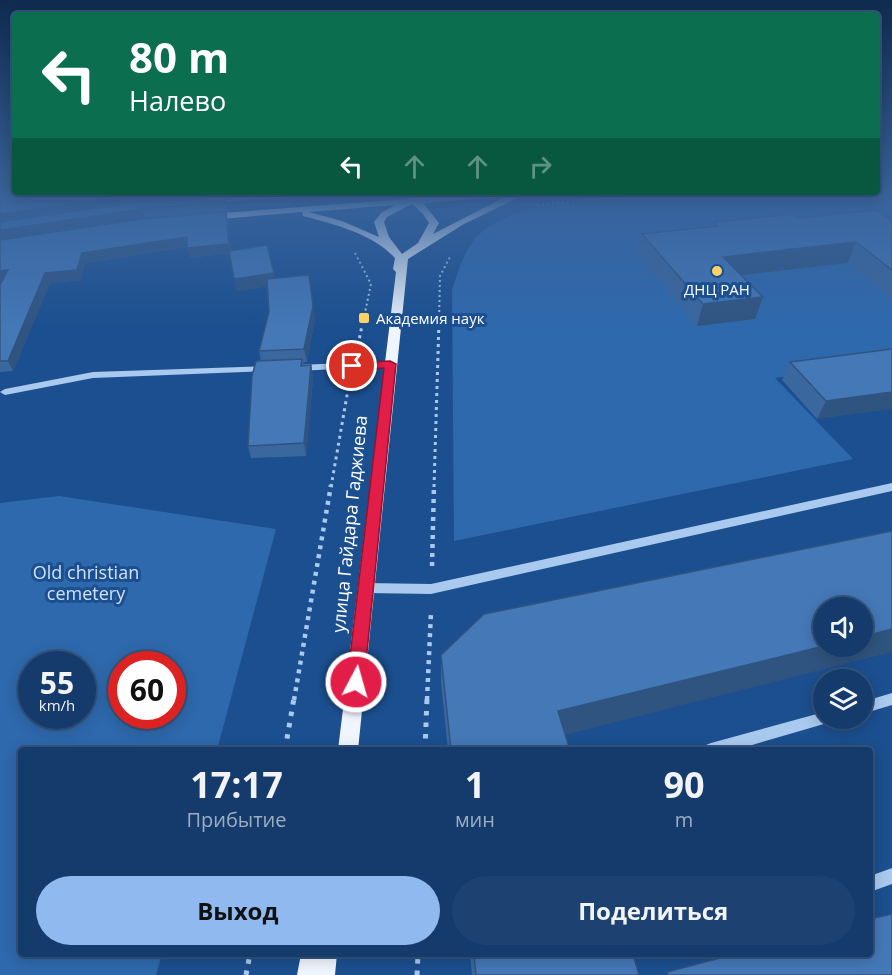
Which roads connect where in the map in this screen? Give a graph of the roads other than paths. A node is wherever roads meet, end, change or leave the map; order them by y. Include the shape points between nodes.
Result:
1 (376, 240) edge
2 (385, 240) edge
3 (425, 240) edge
4 (432, 240) edge
5 (422, 245) junction
6 (388, 246) junction
7 (386, 365) junction
8 (274, 369) edge
9 (285, 369) edge
10 (5, 392) dead end
11 (892, 487) edge
12 (366, 588) junction
13 (892, 699) edge
14 (873, 705) edge
15 (813, 721) edge
16 (339, 747) edge
17 (348, 747) edge
18 (722, 747) edge
19 (892, 876) edge
20 (873, 883) edge
21 (313, 957) edge
22 (325, 957) edge
23 (310, 975) edge
24 (322, 975) edge

1 - 6 main road
2 - 6 main road
3 - 5 main road
4 - 5 main road, улица Гайдара Гаджиева
5 - 7 main road, улица Гайдара Гаджиева via 404,258
6 - 7 main road, улица Гайдара Гаджиева via 400,258
7 - 9 lane
7 - 12 main road, улица Гайдара Гаджиева
7 - 16 main road, улица Гайдара Гаджиева
8 - 10 lane via 93,375
11 - 12 lane via 431,589
12 - 17 main road, улица Гайдара Гаджиева
13 - 14 lane
15 - 18 lane
19 - 20 lane
21 - 23 main road
22 - 24 main road

